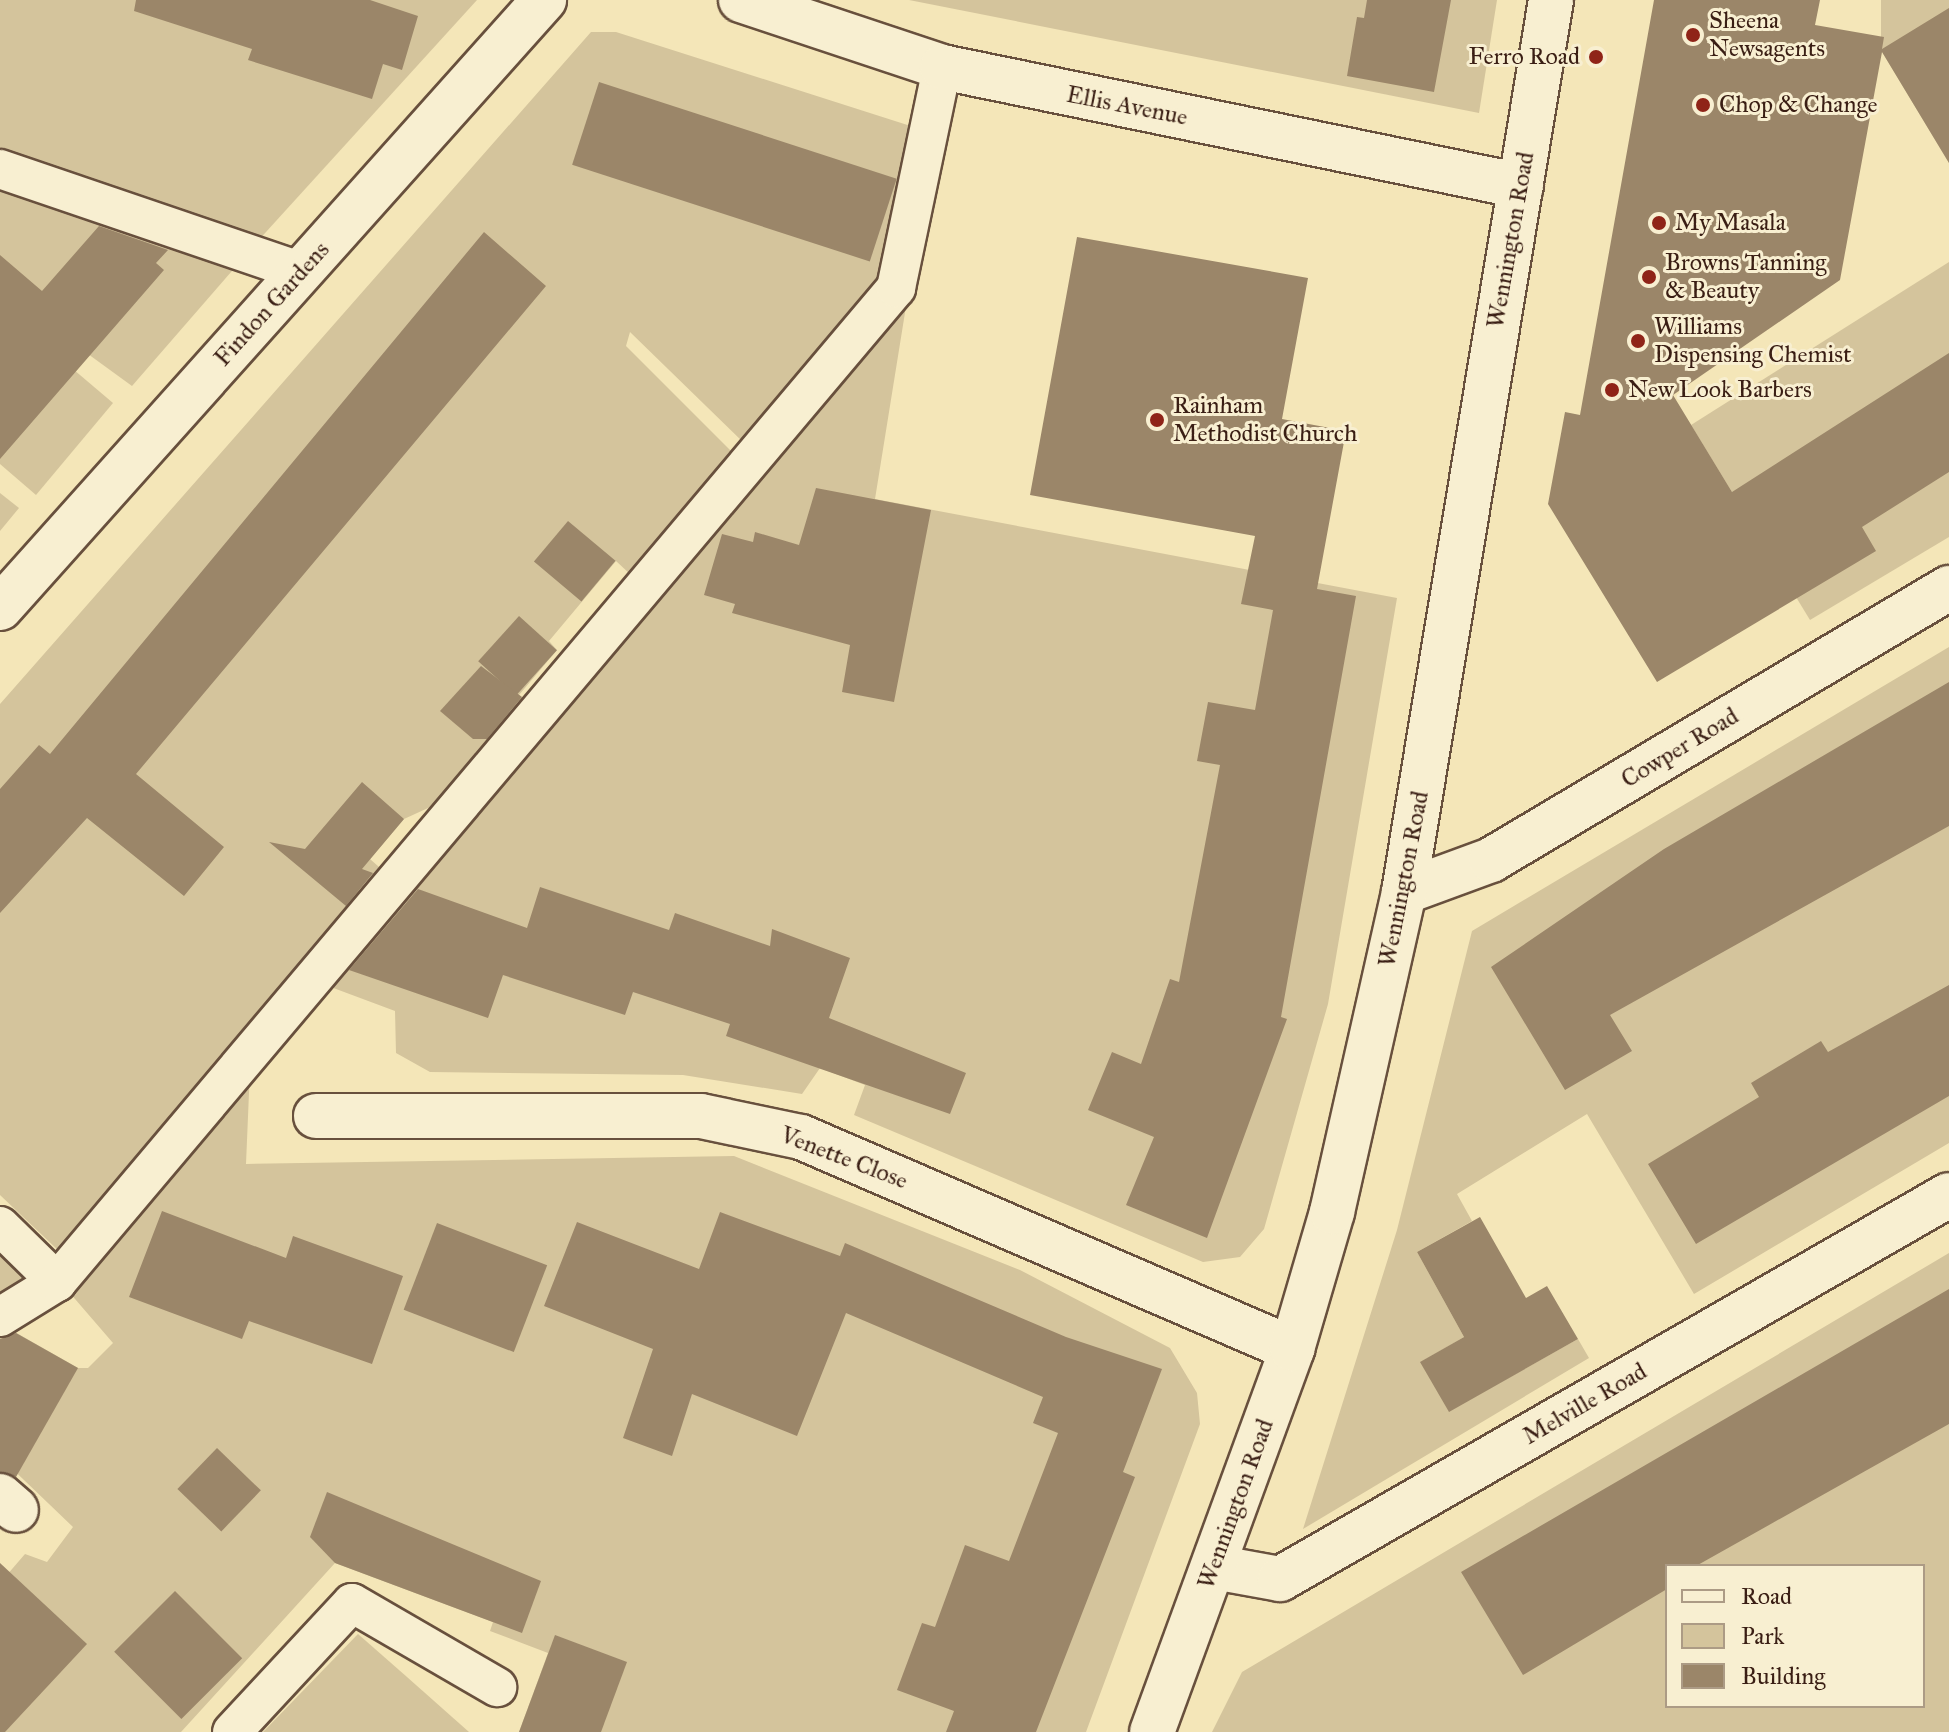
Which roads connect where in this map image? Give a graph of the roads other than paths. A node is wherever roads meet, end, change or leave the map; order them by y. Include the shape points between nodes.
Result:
1 (544, 0) edge
2 (741, 0) edge
3 (1551, 0) edge
4 (942, 67) junction
5 (0, 169) edge
6 (1521, 186) junction
7 (302, 272) junction
8 (1949, 588) edge
9 (0, 608) edge
10 (1404, 892) junction
11 (316, 1116) dead end
12 (1949, 1195) edge
13 (0, 1226) edge
14 (57, 1282) junction
15 (0, 1317) edge
16 (1292, 1349) junction
17 (1214, 1567) junction
18 (497, 1687) dead end
19 (232, 1732) edge
20 (1152, 1732) edge

1 - 7 street, Findon Gardens
2 - 4 street, Ellis Avenue
3 - 6 street, Wennington Road
4 - 6 street, Ellis Avenue
4 - 14 lane via 896,288
5 - 7 lane
6 - 10 street, Wennington Road
7 - 9 street, Findon Gardens
8 - 10 street, Cowper Road via 1491,860
10 - 16 street, Wennington Road via 1332,1212
11 - 16 street, Venette Close via 701,1116 801,1137
12 - 17 street, Melville Road via 1280,1579
13 - 14 lane
14 - 15 lane
16 - 17 street, Wennington Road
17 - 20 street, Wennington Road
18 - 19 lane via 352,1603

